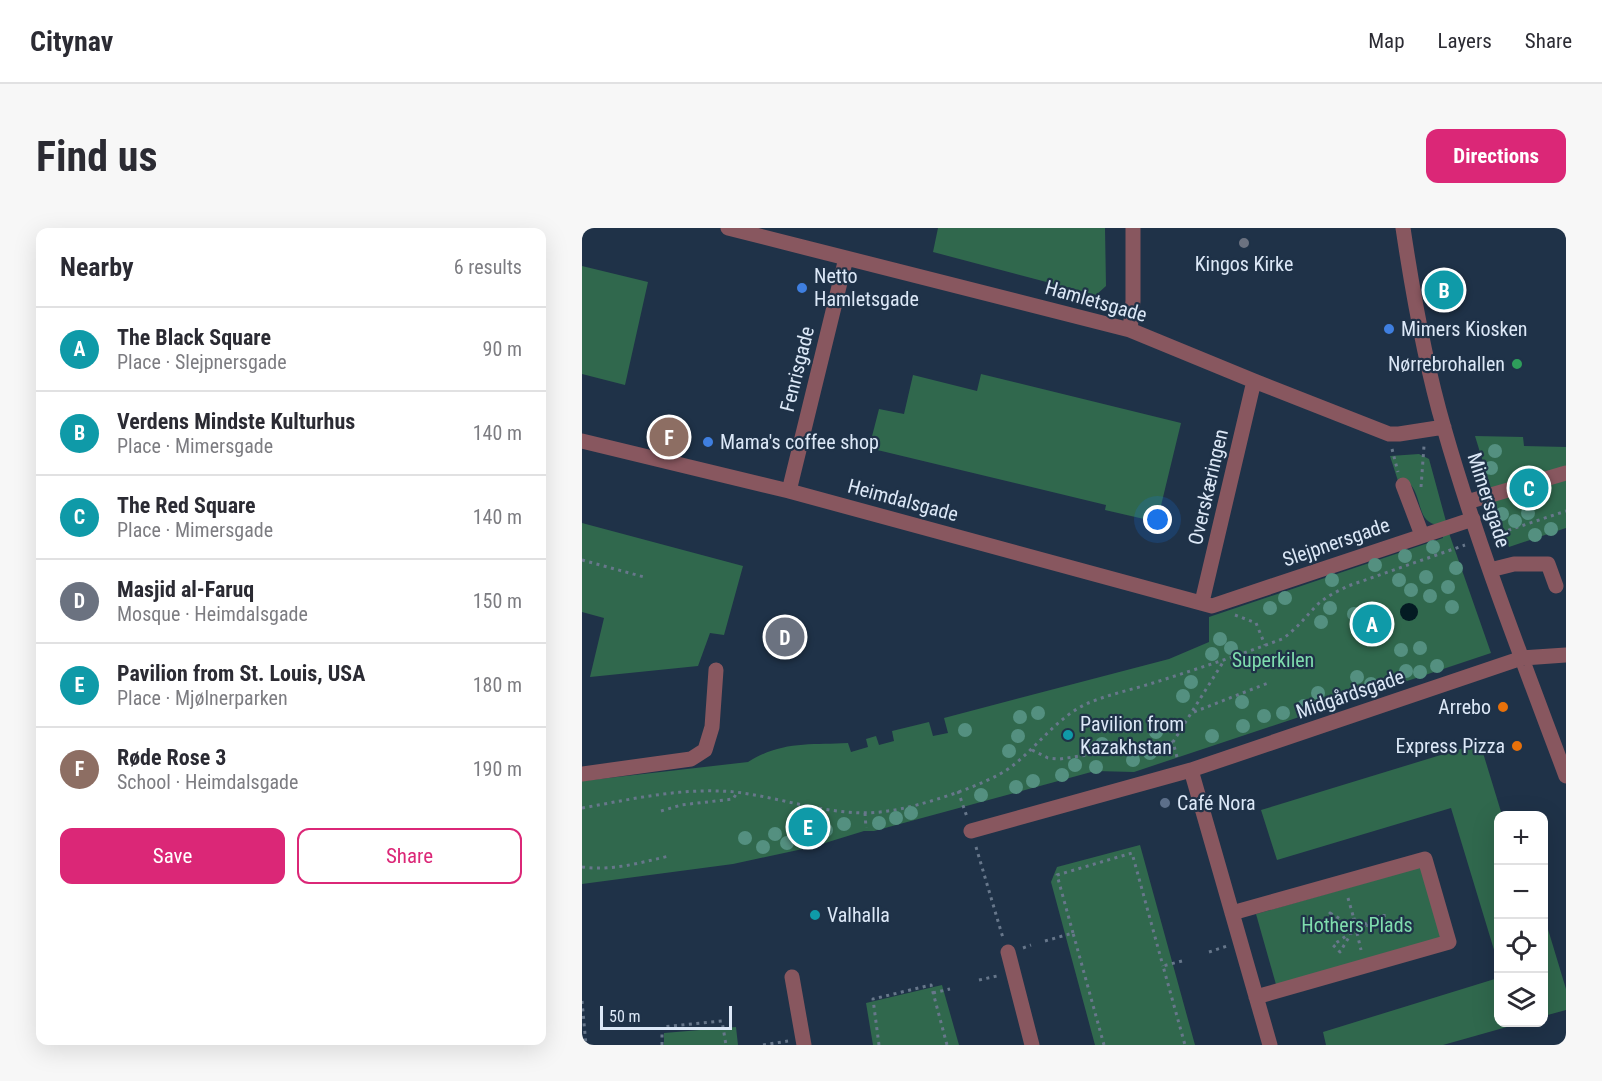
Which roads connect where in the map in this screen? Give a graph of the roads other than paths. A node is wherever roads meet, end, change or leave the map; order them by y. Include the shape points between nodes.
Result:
1 (728, 228) edge
2 (1133, 228) edge
3 (1402, 228) edge
4 (846, 258) junction
5 (1130, 330) junction
6 (1254, 381) junction
7 (1444, 427) junction
8 (582, 441) edge
9 (1566, 473) edge
10 (1403, 485) road end
11 (789, 491) junction
12 (1467, 502) junction
13 (1473, 519) junction
14 (1422, 535) junction
15 (1490, 570) junction
16 (1556, 586) dead end
17 (1207, 604) junction
18 (1566, 656) edge
19 (1522, 658) junction
20 (716, 670) dead end
21 (1191, 770) junction
22 (582, 774) edge
23 (1566, 776) edge
24 (971, 831) road end
25 (1232, 913) junction
26 (1008, 952) road end
27 (792, 977) dead end
28 (1256, 997) junction
29 (803, 1042) edge
30 (1032, 1045) edge
31 (1270, 1045) edge

1 - 4 street, Hamletsgade
2 - 5 street
3 - 7 street, Mimersgade
4 - 5 street, Hamletsgade
4 - 11 street, Fenrisgade
5 - 6 street, Hamletsgade
6 - 7 street, Hamletsgade via 1389,434
6 - 17 street, Overskæringen
7 - 12 street, Mimersgade
8 - 11 street, Heimdalsgade
9 - 12 street
10 - 14 street
11 - 17 street, Heimdalsgade
12 - 13 street, Mimersgade
13 - 14 street, Slejpnersgade
13 - 15 street, Mimersgade
14 - 17 street, Slejpnersgade
15 - 16 street via 1514,564 1548,564
15 - 19 street, Mimersgade
18 - 19 street
19 - 21 street, Midgårdsgade
19 - 23 street, Mimersgade
20 - 22 street via 712,727 705,750 691,759
21 - 24 street
21 - 25 street
25 - 28 street
25 - 28 street via 1425,859 1449,942
26 - 30 street
27 - 29 street
28 - 31 street

